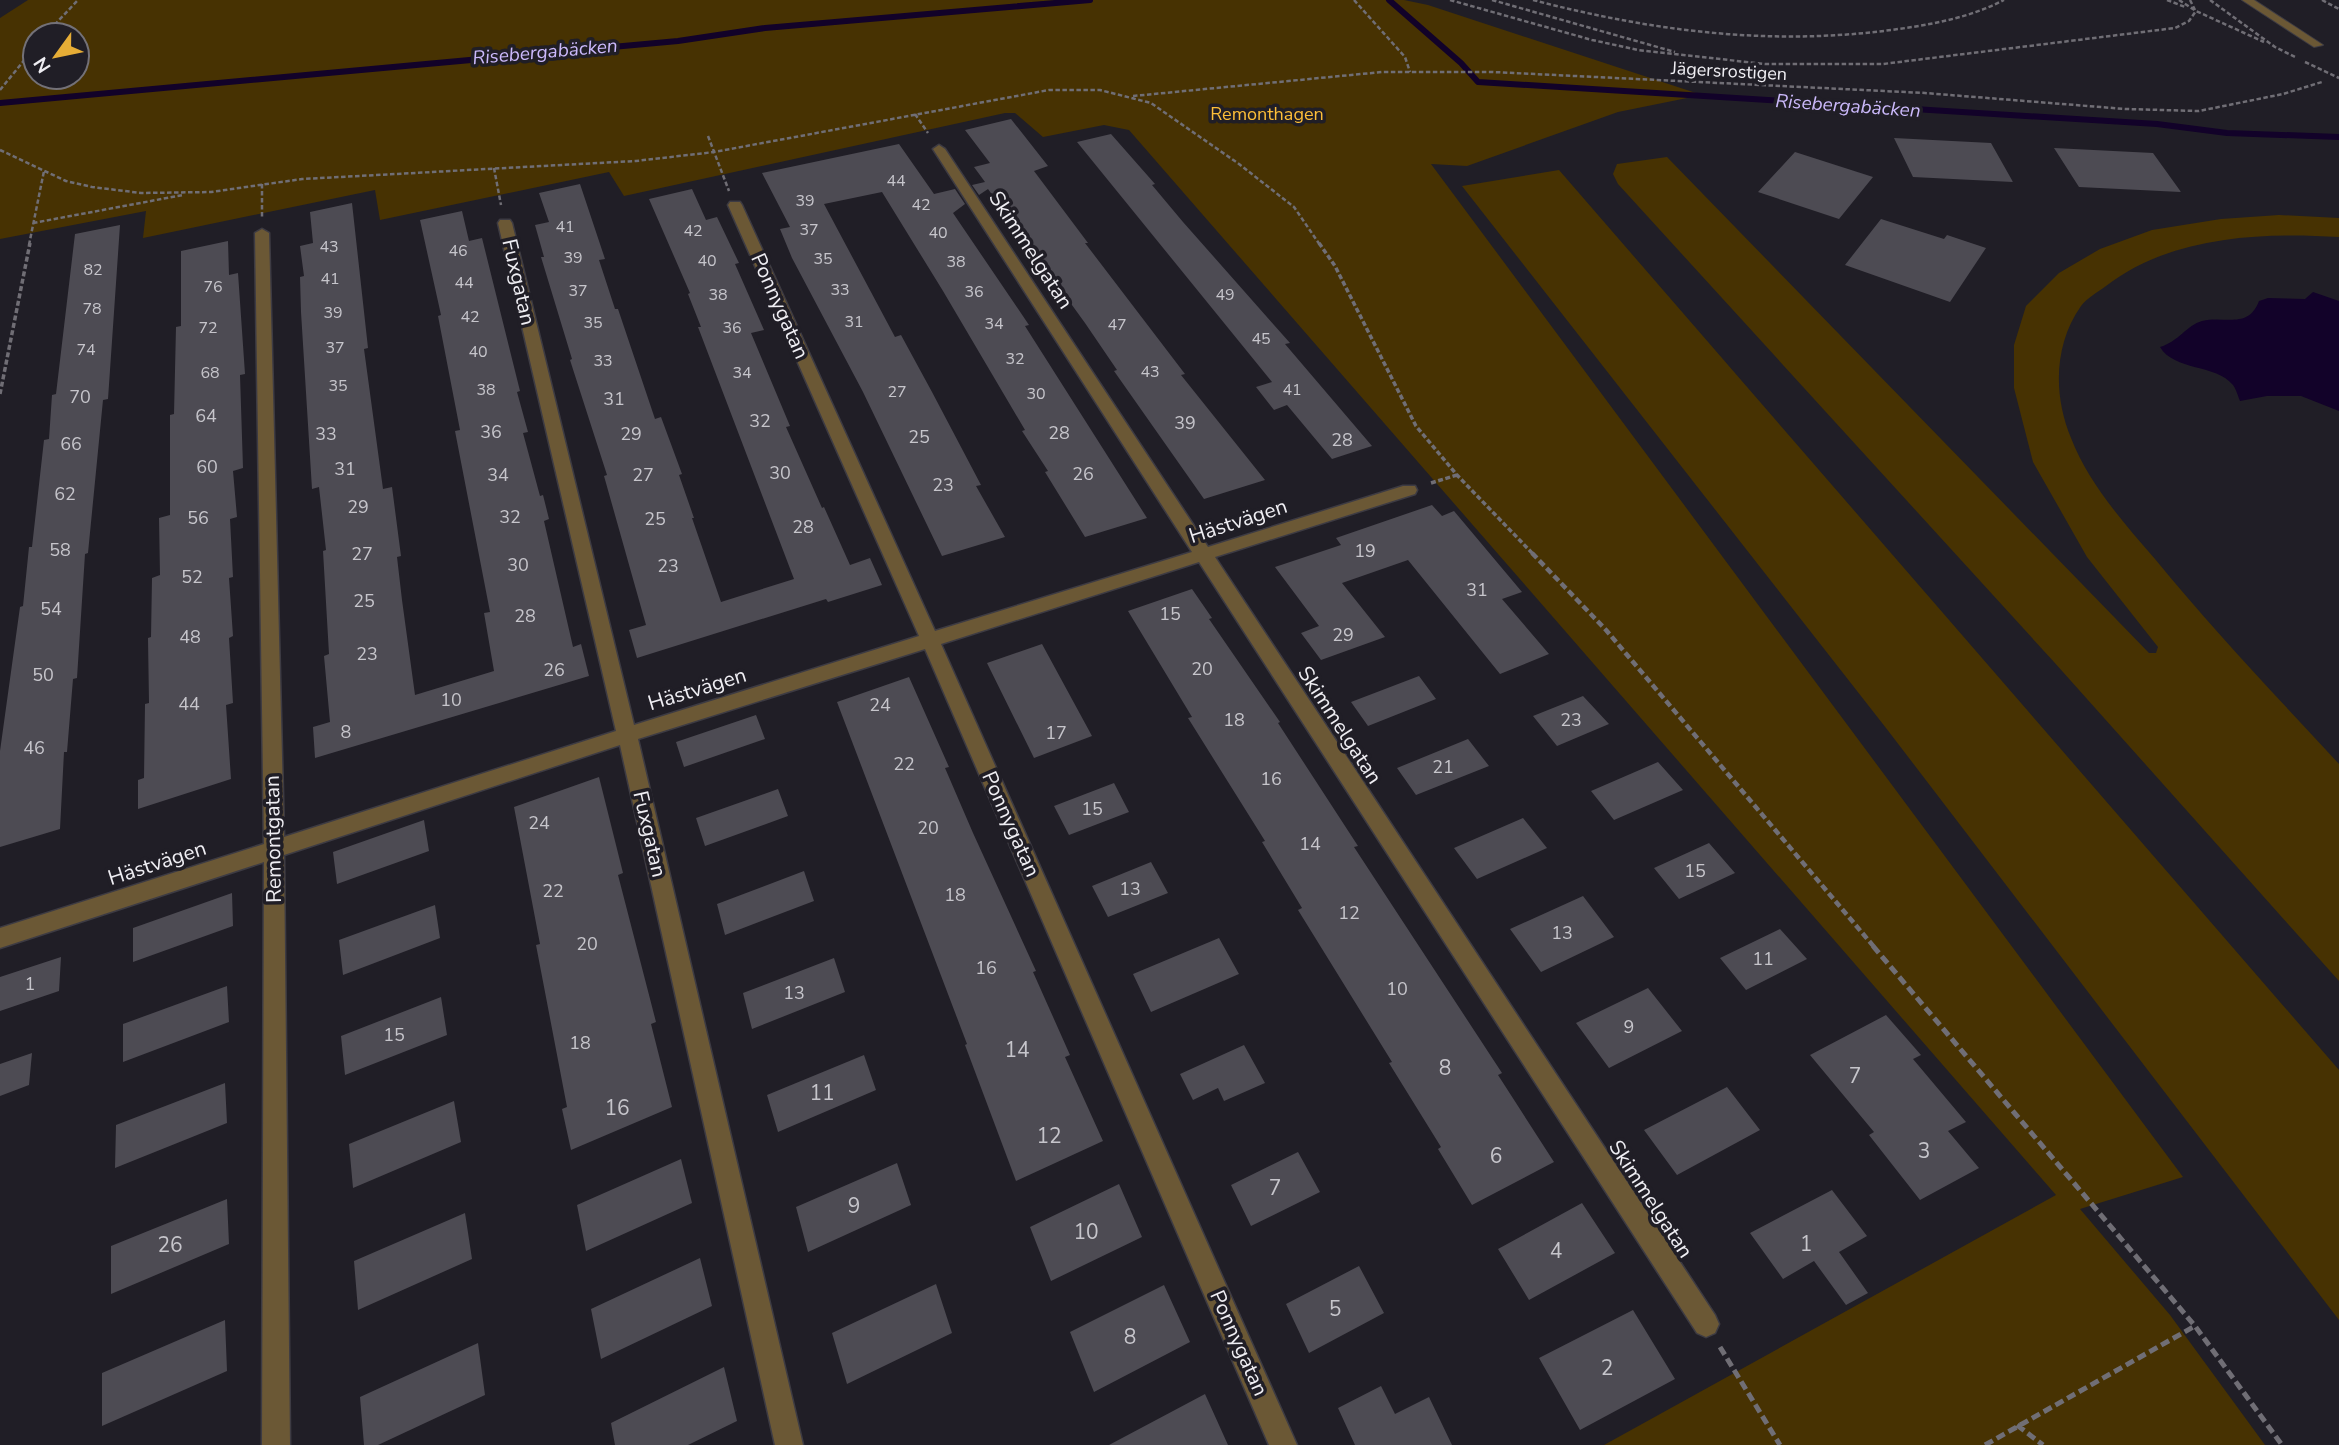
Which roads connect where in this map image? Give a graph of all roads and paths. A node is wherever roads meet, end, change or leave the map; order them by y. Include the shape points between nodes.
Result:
1 (79, 0) edge
2 (1353, 0) edge
3 (1450, 0) edge
4 (1492, 0) edge
5 (1533, 0) edge
6 (2004, 0) edge
7 (2167, 0) edge
8 (2179, 0) edge
9 (2190, 0) edge
10 (2247, 0) edge
11 (2322, 0) edge
12 (2339, 9) edge
13 (2196, 11) junction
14 (59, 21) edge
15 (2318, 45) dead end
16 (2274, 47) dead end
17 (1693, 57) junction
18 (21, 64) edge
19 (1410, 72) junction
20 (2322, 82) dead end
21 (1, 88) edge
22 (1132, 96) junction
23 (708, 136) dead end
24 (939, 149) dead end
25 (0, 150) edge
26 (714, 152) junction
27 (494, 169) junction
28 (44, 171) junction
29 (262, 184) junction
30 (197, 192) junction
31 (735, 205) joint
32 (33, 223) junction
33 (505, 223) joint
34 (262, 233) joint
35 (0, 394) edge
36 (1409, 490) dead end
37 (1202, 556) junction
38 (930, 640) junction
39 (627, 735) junction
40 (274, 849) junction
41 (0, 938) edge
42 (1706, 1324) joint
43 (2195, 1326) junction
44 (2017, 1426) junction
45 (276, 1445) edge
46 (789, 1445) edge
47 (1283, 1445) edge
48 (1780, 1445) edge
49 (1985, 1445) edge
50 (2043, 1445) edge
51 (2282, 1445) edge

1 - 14 path
2 - 19 path via 1405,57
3 - 17 path via 1592,40
4 - 17 path
5 - 6 path via 1669,29 1798,38 1936,23 1971,15
7 - 13 path
8 - 13 path
9 - 13 path
10 - 15 lane
11 - 12 path
13 - 16 path
13 - 17 path via 2175,28 1883,64 1765,64
18 - 21 path
19 - 20 path, Jägersrostigen via 1925,93 2199,111
19 - 22 path, Jägersrostigen
22 - 26 path via 1074,88 1049,90
22 - 43 path via 1151,103 1206,140 1294,207 1335,266 1416,426 1606,630
23 - 26 path
24 - 37 street, Skimmelgatan
25 - 28 path
26 - 27 path
26 - 31 path
27 - 29 path
27 - 33 path
28 - 30 path via 106,189
28 - 32 path
29 - 30 path
29 - 34 path
30 - 32 path
31 - 38 street, Ponnygatan
32 - 35 path
33 - 39 street, Fuxgatan
34 - 40 street, Remontgatan
36 - 37 street, Hästvägen
37 - 38 street, Hästvägen
37 - 42 street, Skimmelgatan
38 - 39 street, Hästvägen
38 - 47 street, Ponnygatan
39 - 40 street, Hästvägen
39 - 46 street, Fuxgatan
40 - 41 street, Hästvägen
40 - 45 street, Remontgatan
42 - 48 path
43 - 44 path
43 - 51 path
44 - 49 path
44 - 50 path

